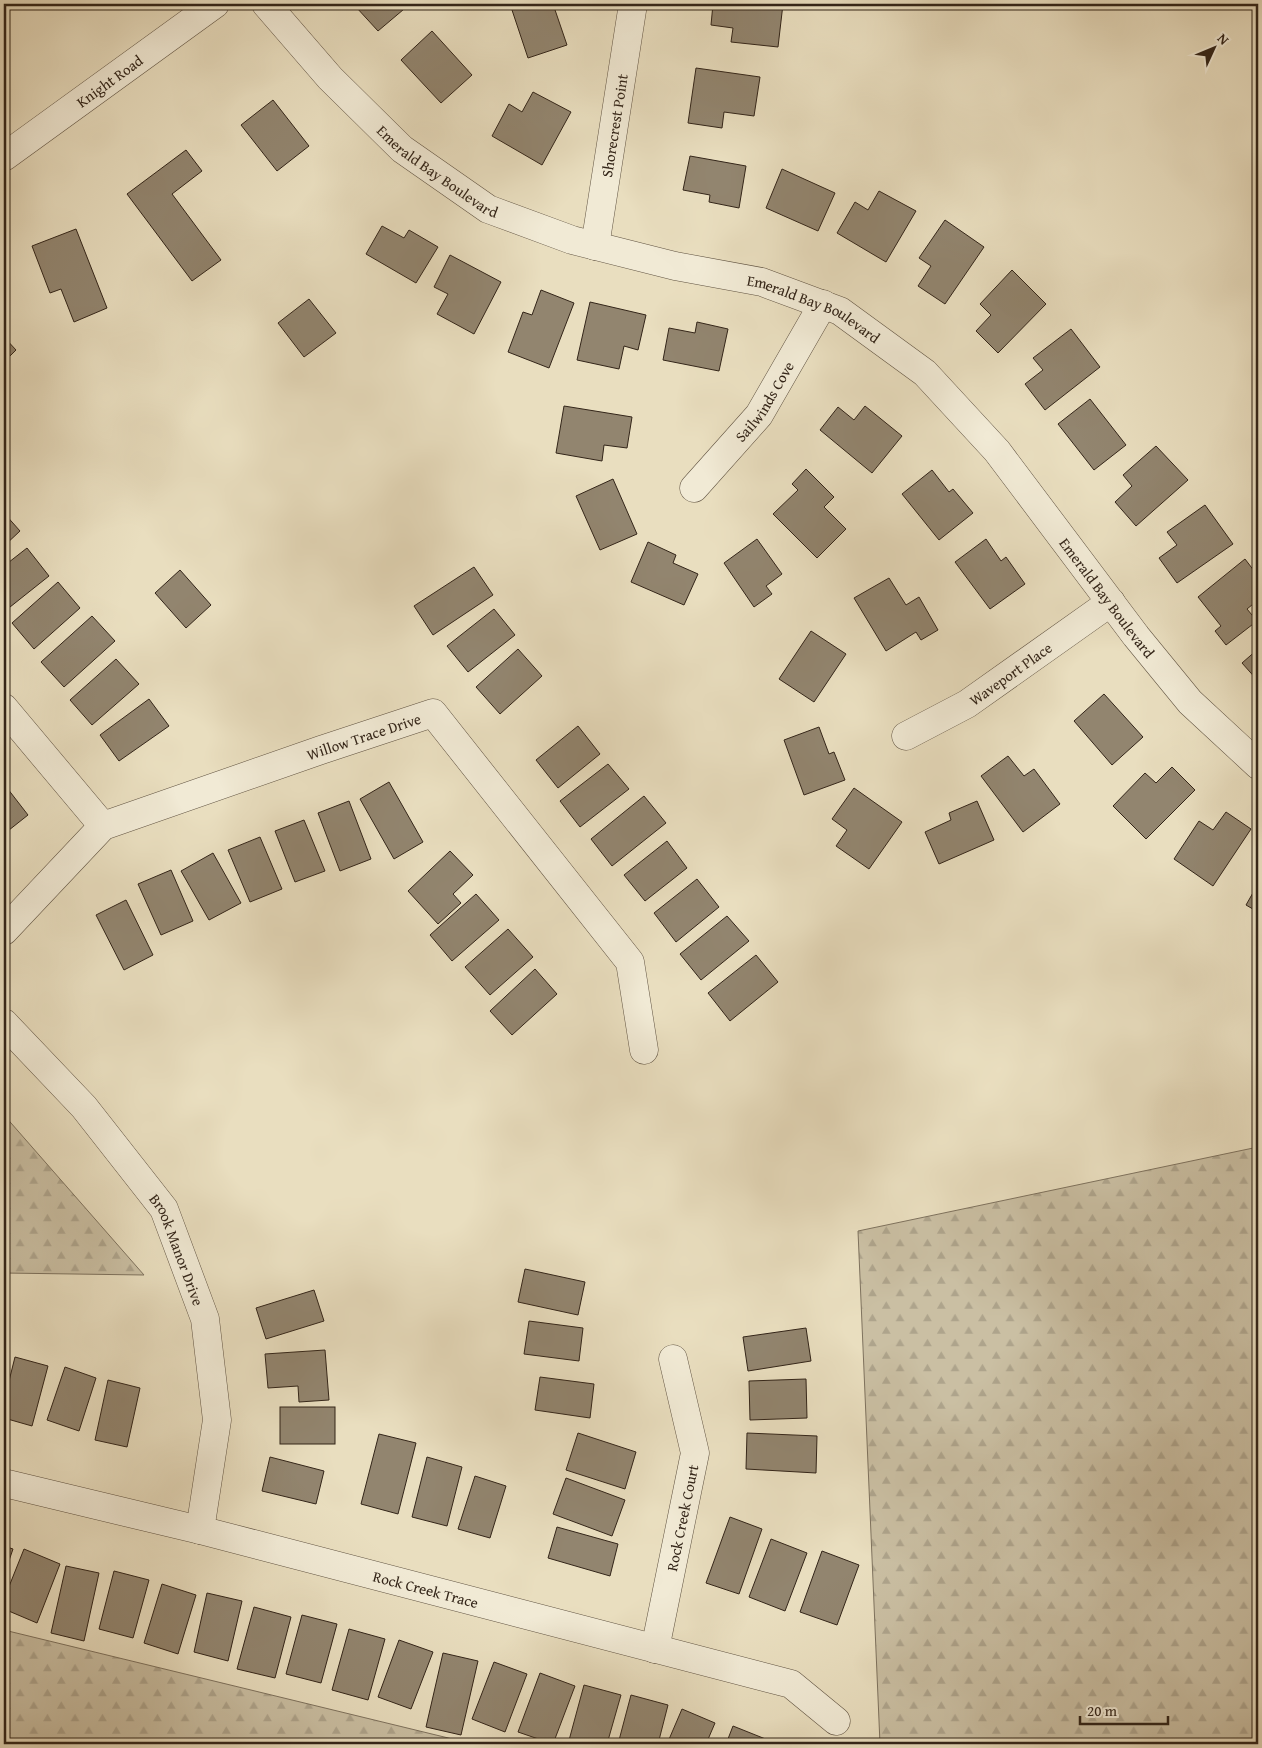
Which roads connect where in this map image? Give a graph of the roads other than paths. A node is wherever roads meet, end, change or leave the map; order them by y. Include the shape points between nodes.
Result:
1 (215, 4) edge
2 (266, 4) edge
3 (633, 4) edge
4 (4, 157) edge
5 (595, 246) junction
6 (823, 304) junction
7 (694, 488) dead end
8 (1111, 602) junction
9 (4, 708) edge
10 (906, 736) dead end
11 (1258, 765) edge
12 (103, 826) junction
13 (4, 930) edge
14 (4, 1023) edge
15 (644, 1050) dead end
16 (673, 1359) dead end
17 (4, 1483) edge
18 (200, 1530) junction
19 (655, 1649) junction
20 (836, 1721) dead end

1 - 4 street, Knight Road
2 - 5 street, Emerald Bay Boulevard via 330,78 402,149 488,209
3 - 5 street, Shorecrest Point
5 - 6 street, Emerald Bay Boulevard via 675,266 762,282
6 - 7 street, Sailwinds Cove via 759,415
6 - 8 street, Emerald Bay Boulevard via 840,311 925,373 997,451
8 - 10 street, Waveport Place via 967,704
8 - 11 street, Emerald Bay Boulevard via 1190,702
9 - 12 street
12 - 13 street, Willow Trace Drive
12 - 15 street, Willow Trace Drive via 433,713 630,962
14 - 18 street, Brook Manor Drive via 84,1107 164,1209 205,1319 217,1420
16 - 19 street, Rock Creek Court via 695,1453
17 - 18 street, Rock Creek Trace
18 - 19 street, Rock Creek Trace
19 - 20 street, Rock Creek Trace via 791,1684

